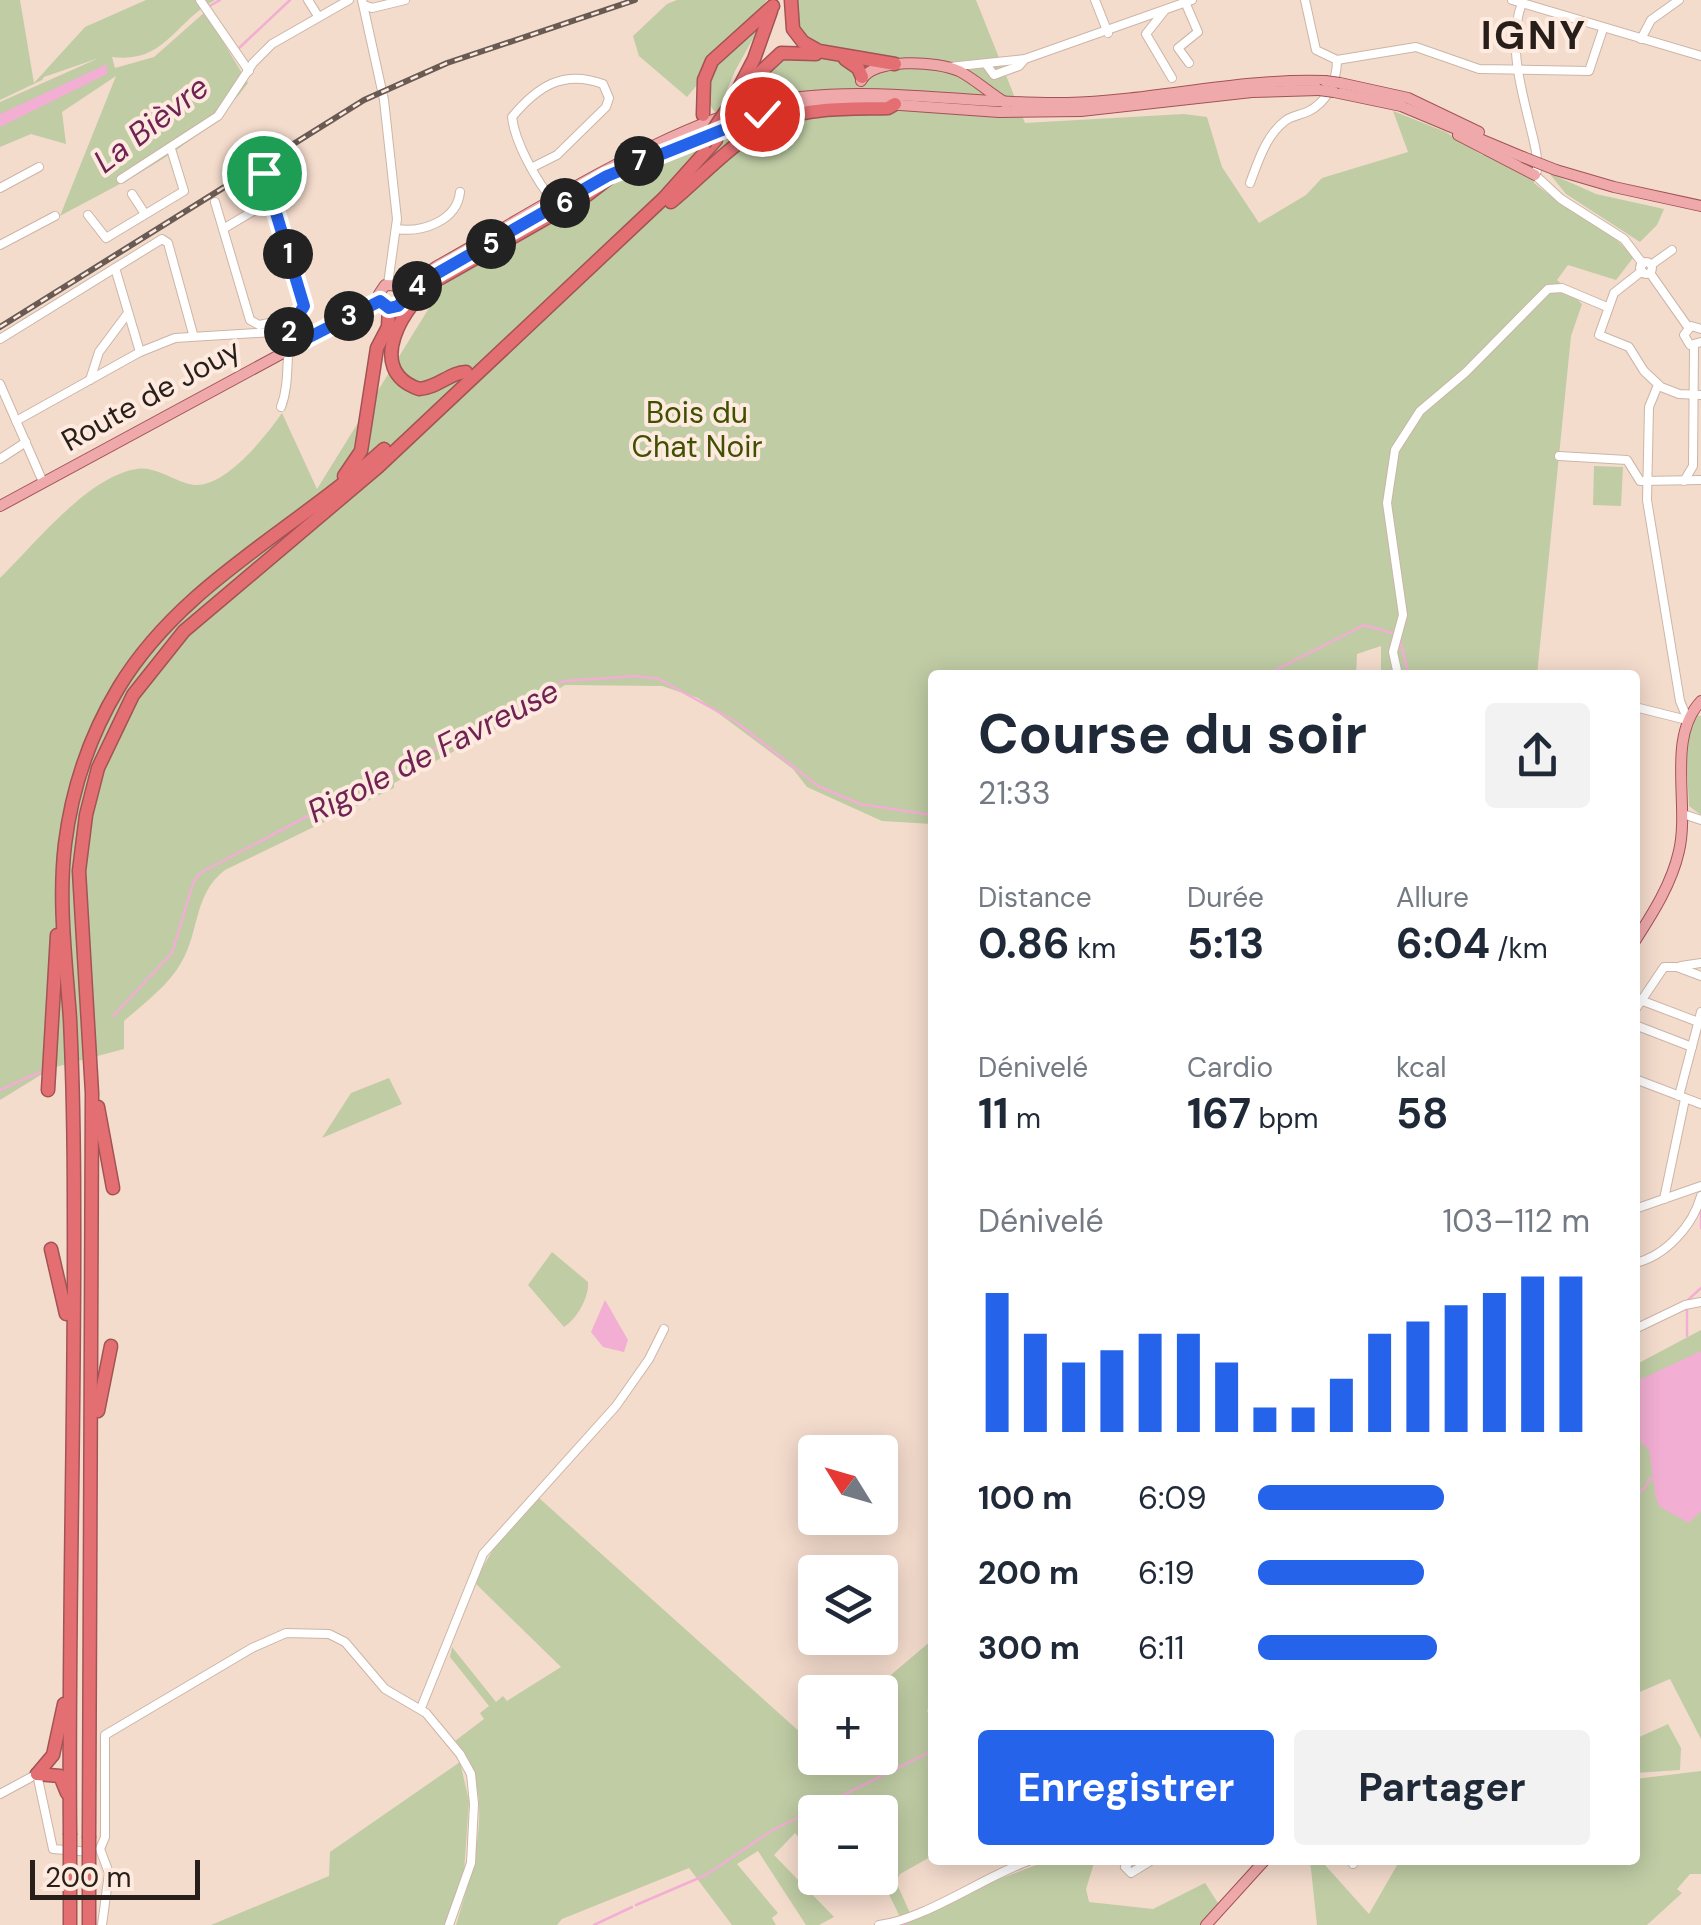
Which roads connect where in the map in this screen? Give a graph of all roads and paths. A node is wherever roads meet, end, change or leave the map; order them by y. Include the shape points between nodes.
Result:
1 (308, 0) edge
2 (350, 0) edge
3 (405, 0) edge
4 (791, 0) edge
5 (1095, 0) edge
6 (1305, 0) edge
7 (1512, 0) edge
8 (1679, 0) edge
9 (1188, 1) edge
10 (776, 2) edge
11 (1522, 4) junction
12 (203, 5) edge
13 (366, 6) edge
14 (1165, 10) junction
15 (318, 16) junction
16 (1603, 29) junction
17 (1108, 33) junction
18 (1641, 39) junction
19 (1701, 56) edge
20 (1337, 60) junction
21 (1189, 63) dead end
22 (894, 64) junction
23 (954, 69) junction
24 (1518, 70) junction
25 (249, 72) junction
26 (862, 78) junction
27 (1172, 78) dead end
28 (751, 81) junction
29 (1322, 86) junction
30 (1337, 88) junction
31 (846, 94) junction
32 (735, 103) junction
33 (1007, 103) junction
34 (896, 104) junction
35 (952, 104) junction
36 (1423, 114) junction
37 (704, 115) junction
38 (721, 117) junction
39 (686, 133) junction
40 (710, 142) junction
41 (171, 149) junction
42 (1524, 157) junction
43 (39, 167) dead end
44 (533, 167) junction
45 (264, 173) dead end
46 (1540, 174) junction
47 (613, 175) junction
48 (120, 180) dead end
49 (1250, 183) dead end
50 (0, 188) edge
51 (460, 192) dead end
52 (545, 192) junction
53 (132, 194) dead end
54 (272, 200) junction
55 (215, 202) dead end
56 (554, 202) junction
57 (1701, 206) edge
58 (544, 211) junction
59 (145, 214) junction
60 (88, 215) dead end
61 (55, 216) dead end
62 (223, 229) junction
63 (396, 229) junction
64 (628, 231) junction
65 (0, 246) edge
66 (1672, 250) dead end
67 (115, 268) junction
68 (1646, 268) junction
69 (388, 284) junction
70 (402, 293) junction
71 (384, 304) junction
72 (1607, 307) junction
73 (128, 314) junction
74 (295, 318) junction
75 (1688, 327) junction
76 (1701, 329) edge
77 (289, 330) junction
78 (193, 334) junction
79 (0, 339) edge
80 (1697, 344) edge
81 (288, 348) junction
82 (140, 352) junction
83 (466, 372) junction
84 (90, 380) junction
85 (0, 384) edge
86 (1658, 385) junction
87 (1697, 396) edge
88 (281, 407) dead end
89 (16, 420) junction
90 (1697, 420) edge
91 (26, 442) junction
92 (1559, 456) dead end
93 (0, 459) edge
94 (1698, 475) edge
95 (1648, 480) junction
96 (43, 482) junction
97 (332, 494) junction
98 (0, 506) edge
99 (1397, 670) edge
100 (1701, 701) edge
101 (1640, 708) edge
102 (1687, 719) junction
103 (1683, 814) junction
104 (1701, 820) edge
105 (62, 898) junction
106 (1640, 932) edge
107 (1701, 963) edge
108 (1677, 967) junction
109 (1701, 976) edge
110 (1640, 996) edge
111 (1640, 1000) edge
112 (1700, 1019) edge
113 (1640, 1027) edge
114 (1692, 1047) junction
115 (1640, 1082) edge
116 (48, 1090) dead end
117 (92, 1093) junction
118 (1681, 1098) junction
119 (1701, 1104) edge
120 (1701, 1186) edge
121 (113, 1188) dead end
122 (1701, 1196) edge
123 (1664, 1199) junction
124 (1640, 1207) edge
125 (51, 1248) dead end
126 (1640, 1262) edge
127 (1701, 1302) edge
128 (1640, 1327) edge
129 (664, 1329) dead end
130 (73, 1330) junction
131 (111, 1346) dead end
132 (92, 1433) junction
133 (71, 1692) junction
134 (90, 1700) junction
135 (421, 1708) junction
136 (105, 1740) junction
137 (90, 1768) junction
138 (37, 1774) junction
139 (0, 1794) edge
140 (70, 1805) junction
141 (100, 1849) junction
142 (1019, 1865) edge
143 (1126, 1865) edge
144 (1144, 1865) edge
145 (1260, 1865) edge
146 (70, 1925) edge
147 (89, 1925) edge
148 (102, 1925) edge
149 (449, 1925) edge
150 (879, 1925) edge
151 (1206, 1925) edge

1 - 15 street
2 - 15 street
3 - 13 street
4 - 22 highway via 793,29 810,47
5 - 17 street
6 - 20 street via 1316,50
7 - 11 street
8 - 18 street via 1652,20
9 - 14 street
9 - 21 street via 1198,32 1178,48
10 - 28 highway
10 - 32 highway
10 - 37 highway via 712,61 704,80
11 - 16 street
11 - 24 street
12 - 25 street
13 - 63 street via 384,100
14 - 17 street
14 - 27 street via 1146,34
15 - 25 street via 272,44
16 - 18 street
16 - 24 street via 1589,71
17 - 23 street via 994,75 986,64
18 - 19 street
20 - 24 street via 1416,47 1472,68
20 - 49 street via 1326,96 1285,121 1262,151
22 - 23 main road
22 - 26 main road via 875,66
23 - 33 main road
23 - 35 main road via 963,89
24 - 46 street
25 - 41 street via 227,108
26 - 28 highway via 847,59 791,51 772,58
26 - 31 main road
28 - 32 highway
29 - 30 main road, bridge
29 - 33 main road via 1267,82 1102,101
29 - 35 main road via 1081,111
30 - 36 main road
30 - 42 main road via 1420,102
31 - 35 main road
31 - 38 main road via 797,97
32 - 40 highway, bridge
33 - 35 main road
34 - 35 main road
34 - 47 main road via 779,109
34 - 64 highway via 807,112 766,126
36 - 42 main road
36 - 46 main road via 1496,158
37 - 38 street
37 - 39 main road
38 - 39 main road
39 - 56 main road
40 - 64 highway via 686,176
40 - 83 highway
41 - 48 street
41 - 59 street via 184,191
42 - 57 main road, bridge via 1614,188
43 - 50 street
44 - 44 street via 514,114 539,88 558,80 603,84 606,107 556,155
44 - 52 street
45 - 54 street
46 - 68 street via 1561,199 1633,246
47 - 58 main road
47 - 83 highway via 436,280 416,300 392,346 396,374 419,389
51 - 63 street via 456,206 438,222
52 - 56 street
52 - 58 street
53 - 59 street
54 - 62 street
54 - 74 street via 304,306
55 - 62 street
56 - 58 main road
58 - 70 main road, Route de Jouy
59 - 60 street via 104,238
61 - 65 street
62 - 74 street via 250,320 259,325
63 - 69 street
64 - 117 highway via 378,467 210,606 133,695 98,768 81,848
66 - 68 street
67 - 73 street
67 - 78 street via 166,240
67 - 79 street
68 - 72 street via 1617,289
68 - 75 street
69 - 70 main road
69 - 71 main road via 380,290
70 - 71 main road, Route de Jouy via 398,306
71 - 81 main road, Route de Jouy
71 - 97 highway via 388,327 377,348 360,450
72 - 86 street via 1600,335 1634,352
72 - 99 street via 1562,288 1548,289 1402,433 1388,503 1403,615 1393,656
73 - 82 street
73 - 84 street via 99,352
74 - 77 street
75 - 76 street
75 - 80 street via 1684,338
77 - 78 street
77 - 81 street
78 - 82 street
80 - 87 street
81 - 88 street
81 - 96 main road, Route de Jouy
82 - 84 street
83 - 97 highway
84 - 89 street
85 - 89 street
86 - 87 street
86 - 95 street via 1648,407
87 - 90 street
89 - 91 street
90 - 94 street
91 - 93 street
91 - 96 street
92 - 95 street via 1627,460 1640,481
94 - 95 street
95 - 102 street via 1661,595
96 - 98 main road, Route de Jouy
97 - 105 highway via 193,600 131,668 83,761 67,830
100 - 102 main road
101 - 102 street
102 - 103 main road
103 - 104 street
103 - 106 main road via 1674,869
105 - 116 highway
105 - 130 highway via 73,1094
107 - 108 street
108 - 109 street
108 - 110 street via 1660,970
111 - 112 street
112 - 114 street
113 - 114 street
114 - 118 street
115 - 118 street
117 - 121 highway
117 - 132 highway
118 - 119 street
118 - 123 street
120 - 123 street
122 - 126 street via 1692,1221
123 - 124 street
125 - 130 highway
127 - 128 street
129 - 135 street via 616,1406 483,1554
130 - 133 highway
131 - 132 highway
132 - 134 highway
133 - 138 highway via 53,1755
133 - 140 highway
134 - 136 highway
134 - 137 highway
135 - 136 street via 385,1689 344,1642 300,1630 252,1648
135 - 149 street via 460,1754 473,1782 471,1863
136 - 137 highway
136 - 141 street
137 - 147 highway, bridge
138 - 139 street
138 - 140 highway via 64,1780
138 - 141 street via 53,1849
140 - 146 highway, bridge
141 - 148 street via 109,1867
142 - 150 street
143 - 144 street via 1131,1873
145 - 151 main road

